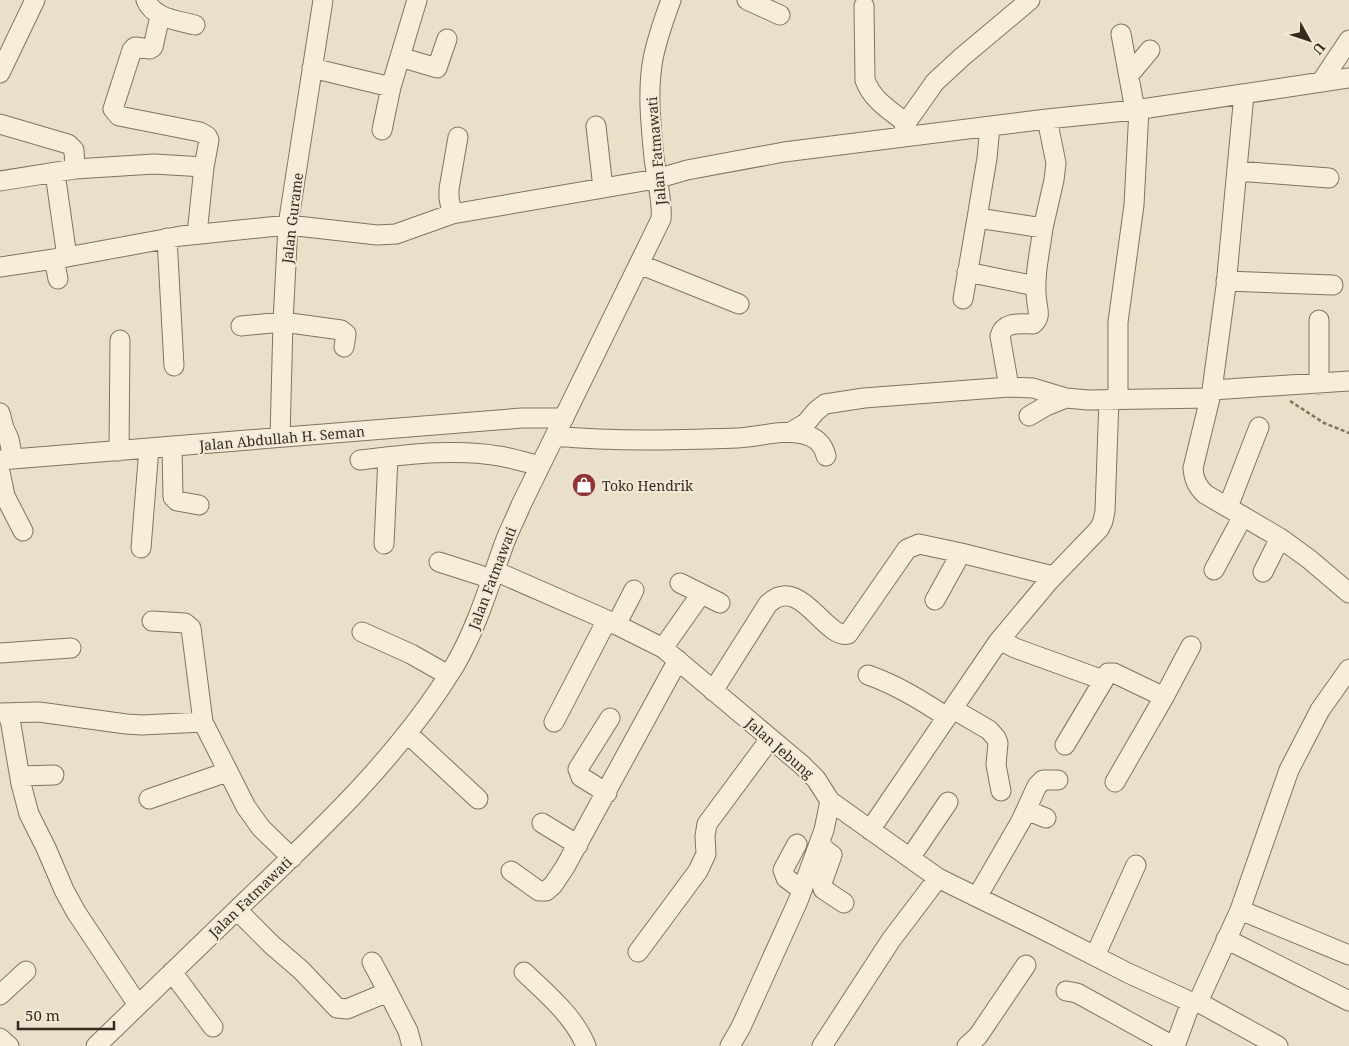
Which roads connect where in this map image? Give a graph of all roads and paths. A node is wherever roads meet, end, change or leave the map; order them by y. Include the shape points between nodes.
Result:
1 (35, 0) edge
2 (146, 0) edge
3 (323, 0) edge
4 (417, 0) edge
5 (671, 0) edge
6 (746, 0) edge
7 (1021, 3) edge
8 (864, 6) dead end
9 (780, 15) dead end
10 (160, 16) junction
11 (195, 24) dead end
12 (1122, 34) dead end
13 (447, 39) dead end
14 (1349, 40) edge
15 (1150, 50) dead end
16 (400, 57) junction
17 (312, 68) junction
18 (0, 73) edge
19 (1128, 75) junction
20 (1349, 78) edge
21 (1321, 82) junction
22 (391, 87) junction
23 (1244, 94) junction
24 (1137, 110) junction
25 (1047, 119) junction
26 (0, 124) edge
27 (596, 126) dead end
28 (990, 126) junction
29 (382, 130) dead end
30 (904, 130) junction
31 (458, 137) dead end
32 (204, 167) junction
33 (75, 169) junction
34 (1237, 171) junction
35 (55, 173) junction
36 (1329, 178) dead end
37 (656, 179) junction
38 (0, 181) edge
39 (603, 188) junction
40 (452, 214) junction
41 (977, 218) junction
42 (288, 225) junction
43 (1044, 228) junction
44 (197, 234) junction
45 (167, 238) junction
46 (60, 258) junction
47 (639, 264) junction
48 (0, 267) edge
49 (968, 272) junction
50 (58, 280) dead end
51 (1226, 281) junction
52 (1333, 285) dead end
53 (1036, 286) junction
54 (963, 299) dead end
55 (739, 304) dead end
56 (1318, 320) dead end
57 (283, 322) junction
58 (241, 326) dead end
59 (120, 340) dead end
60 (344, 347) dead end
61 (174, 366) dead end
62 (1349, 381) edge
63 (1319, 384) junction
64 (1009, 387) junction
65 (1274, 387) junction
66 (1211, 394) junction
67 (1066, 398) junction
68 (1114, 399) junction
69 (0, 412) edge
70 (1030, 416) dead end
71 (564, 418) junction
72 (456, 424) junction
73 (1260, 428) dead end
74 (791, 432) junction
75 (1349, 433) edge
76 (555, 436) junction
77 (280, 437) junction
78 (172, 446) junction
79 (149, 448) junction
80 (118, 451) junction
81 (453, 453) junction
82 (826, 456) dead end
83 (388, 457) junction
84 (360, 460) dead end
85 (4, 463) edge
86 (540, 466) junction
87 (198, 505) dead end
88 (1236, 511) junction
89 (23, 531) dead end
90 (1280, 538) junction
91 (384, 544) dead end
92 (141, 548) dead end
93 (961, 553) junction
94 (439, 562) dead end
95 (1214, 570) dead end
96 (1263, 572) dead end
97 (494, 575) junction
98 (1053, 576) junction
99 (680, 583) dead end
100 (634, 590) dead end
101 (1349, 593) edge
102 (700, 594) junction
103 (935, 600) dead end
104 (720, 603) dead end
105 (152, 621) dead end
106 (612, 623) junction
107 (362, 632) dead end
108 (1000, 640) junction
109 (1191, 646) dead end
110 (72, 648) dead end
111 (662, 648) junction
112 (0, 652) edge
113 (678, 660) junction
114 (1349, 669) edge
115 (448, 675) junction
116 (868, 675) dead end
117 (1103, 680) junction
118 (713, 691) junction
119 (1164, 697) junction
120 (4, 713) edge
121 (950, 713) junction
122 (610, 718) dead end
123 (203, 722) junction
124 (554, 722) dead end
125 (406, 733) junction
126 (770, 739) junction
127 (1066, 746) dead end
128 (227, 772) junction
129 (20, 776) junction
130 (54, 776) dead end
131 (1058, 780) dead end
132 (1115, 782) dead end
133 (1001, 791) dead end
134 (607, 793) junction
135 (149, 799) dead end
136 (478, 799) dead end
137 (830, 801) junction
138 (948, 802) dead end
139 (1026, 810) junction
140 (1046, 818) dead end
141 (542, 823) dead end
142 (870, 830) junction
143 (797, 844) dead end
144 (578, 845) junction
145 (819, 845) junction
146 (292, 858) junction
147 (910, 858) junction
148 (1136, 865) dead end
149 (511, 871) dead end
150 (938, 878) junction
151 (802, 890) junction
152 (977, 897) junction
153 (844, 903) dead end
154 (237, 910) junction
155 (1240, 910) junction
156 (1226, 939) junction
157 (638, 952) dead end
158 (1349, 953) edge
159 (1095, 956) junction
160 (372, 962) dead end
161 (1026, 966) dead end
162 (26, 971) dead end
163 (172, 972) junction
164 (524, 972) dead end
165 (1066, 991) dead end
166 (388, 992) junction
167 (0, 995) edge
168 (1349, 1001) edge
169 (1194, 1002) junction
170 (138, 1005) junction
171 (213, 1027) dead end
172 (0, 1038) edge
173 (9, 1046) edge
174 (96, 1046) edge
175 (412, 1046) edge
176 (586, 1046) edge
177 (730, 1046) edge
178 (822, 1046) edge
179 (967, 1046) edge
180 (1174, 1046) edge
181 (1278, 1046) edge

1 - 18 street
2 - 10 street via 148,7
3 - 17 street, Jalan Gurame
4 - 16 street
5 - 37 street, Jalan Fatmawati via 660,29 650,86
6 - 9 street
7 - 30 street via 935,82
8 - 30 street via 865,80 869,91
10 - 11 street
10 - 32 street via 153,47 135,47 132,50 113,109 119,116 204,133 209,140
12 - 19 street
13 - 16 street via 437,68
14 - 21 street
15 - 19 street
16 - 22 street
17 - 22 street
17 - 42 street, Jalan Gurame
19 - 24 street
20 - 21 street
21 - 23 street
22 - 29 street
23 - 24 street
23 - 34 street
24 - 25 street
24 - 68 street via 1134,205 1118,322
25 - 28 street
25 - 43 street via 1056,163
26 - 33 street via 68,144 74,150
27 - 39 street
28 - 30 street
28 - 41 street
30 - 37 street via 687,170
31 - 40 street via 449,198
32 - 33 street via 154,164
32 - 44 street
33 - 35 street
34 - 36 street
34 - 51 street
35 - 38 street
35 - 46 street
37 - 39 street
37 - 47 street, Jalan Fatmawati via 661,218
39 - 40 street
40 - 42 street via 387,235
41 - 43 street
41 - 49 street
42 - 44 street
42 - 57 street, Jalan Gurame
43 - 53 street
44 - 45 street
45 - 46 street
45 - 61 street
46 - 48 street
46 - 50 street
47 - 55 street
47 - 71 street, Jalan Fatmawati
49 - 53 street
49 - 54 street
51 - 52 street
51 - 66 street
53 - 64 street via 1039,315 1036,322 1008,325 1001,333
56 - 63 street
57 - 58 street
57 - 60 street via 341,330 346,334
57 - 77 street, Jalan Gurame
59 - 80 street
62 - 63 street
63 - 65 street
64 - 67 street via 1033,388
64 - 74 street via 825,404 806,423
65 - 66 street
65 - 75 path via 1314,417
66 - 68 street
66 - 88 street via 1193,468 1194,479 1205,494
67 - 68 street
67 - 70 street
68 - 98 street via 1103,521 1093,537
69 - 85 street via 10,443
71 - 72 street, Jalan Abdullah H. Seman
71 - 76 street, Jalan Fatmawati
72 - 77 street, Jalan Abdullah H. Seman
72 - 81 street
73 - 88 street
74 - 76 street via 739,438 671,440 594,440
74 - 82 street via 817,440
76 - 86 street, Jalan Fatmawati
77 - 78 street, Jalan Abdullah H. Seman
78 - 79 street, Jalan Abdullah H. Seman
78 - 87 street via 173,497 178,502
79 - 80 street, Jalan Abdullah H. Seman
79 - 92 street
80 - 85 street, Jalan Abdullah H. Seman
81 - 83 street
81 - 86 street via 499,456
83 - 84 street
83 - 91 street
85 - 89 street via 5,496
86 - 97 street, Jalan Fatmawati via 507,537
88 - 90 street
88 - 95 street
90 - 96 street
90 - 101 street
93 - 98 street
93 - 103 street
93 - 118 street via 918,544 907,549 851,631 845,635 839,634 803,602 793,597 773,599
94 - 97 street, Jalan Jebung
97 - 106 street, Jalan Jebung
97 - 115 street, Jalan Fatmawati via 466,645
98 - 108 street
99 - 102 street
100 - 106 street
102 - 104 street
102 - 111 street
105 - 123 street via 190,626
106 - 111 street, Jalan Jebung
106 - 124 street
107 - 115 street
108 - 117 street
108 - 121 street
109 - 119 street
110 - 112 street
111 - 113 street, Jalan Jebung
113 - 118 street, Jalan Jebung
113 - 134 street
114 - 155 street via 1320,710 1289,770
115 - 125 street, Jalan Fatmawati
116 - 121 street
117 - 119 street via 1108,673 1114,673
117 - 127 street
118 - 126 street, Jalan Jebung
119 - 132 street
120 - 123 street via 39,712 142,725
120 - 129 street
121 - 133 street via 989,730 996,738 996,765
121 - 142 street
122 - 134 street via 578,769 581,777
123 - 128 street
125 - 136 street
125 - 146 street, Jalan Fatmawati
126 - 137 street, Jalan Jebung via 816,779
126 - 157 street via 707,824 706,854 698,871
128 - 135 street
128 - 146 street via 261,828
129 - 130 street
129 - 170 street via 29,814 64,890
131 - 139 street via 1047,779 1040,783
134 - 144 street
137 - 142 street
137 - 145 street
138 - 147 street
139 - 140 street
139 - 152 street
141 - 144 street
142 - 147 street
143 - 151 street via 783,870 786,878
144 - 149 street via 546,891 539,891
145 - 151 street
145 - 153 street via 832,857 822,886
146 - 154 street, Jalan Fatmawati
147 - 150 street
148 - 159 street
150 - 152 street
150 - 178 street via 891,940
151 - 177 street
152 - 159 street
154 - 163 street, Jalan Fatmawati
154 - 166 street via 337,1008 347,1009
155 - 156 street
155 - 158 street
156 - 168 street
156 - 169 street
159 - 169 street
160 - 166 street
161 - 179 street via 978,1036
162 - 167 street
163 - 170 street, Jalan Fatmawati
163 - 171 street
164 - 176 street via 557,1004
165 - 180 street via 1084,996
166 - 175 street
169 - 180 street
169 - 181 street
170 - 174 street, Jalan Fatmawati
172 - 173 street

